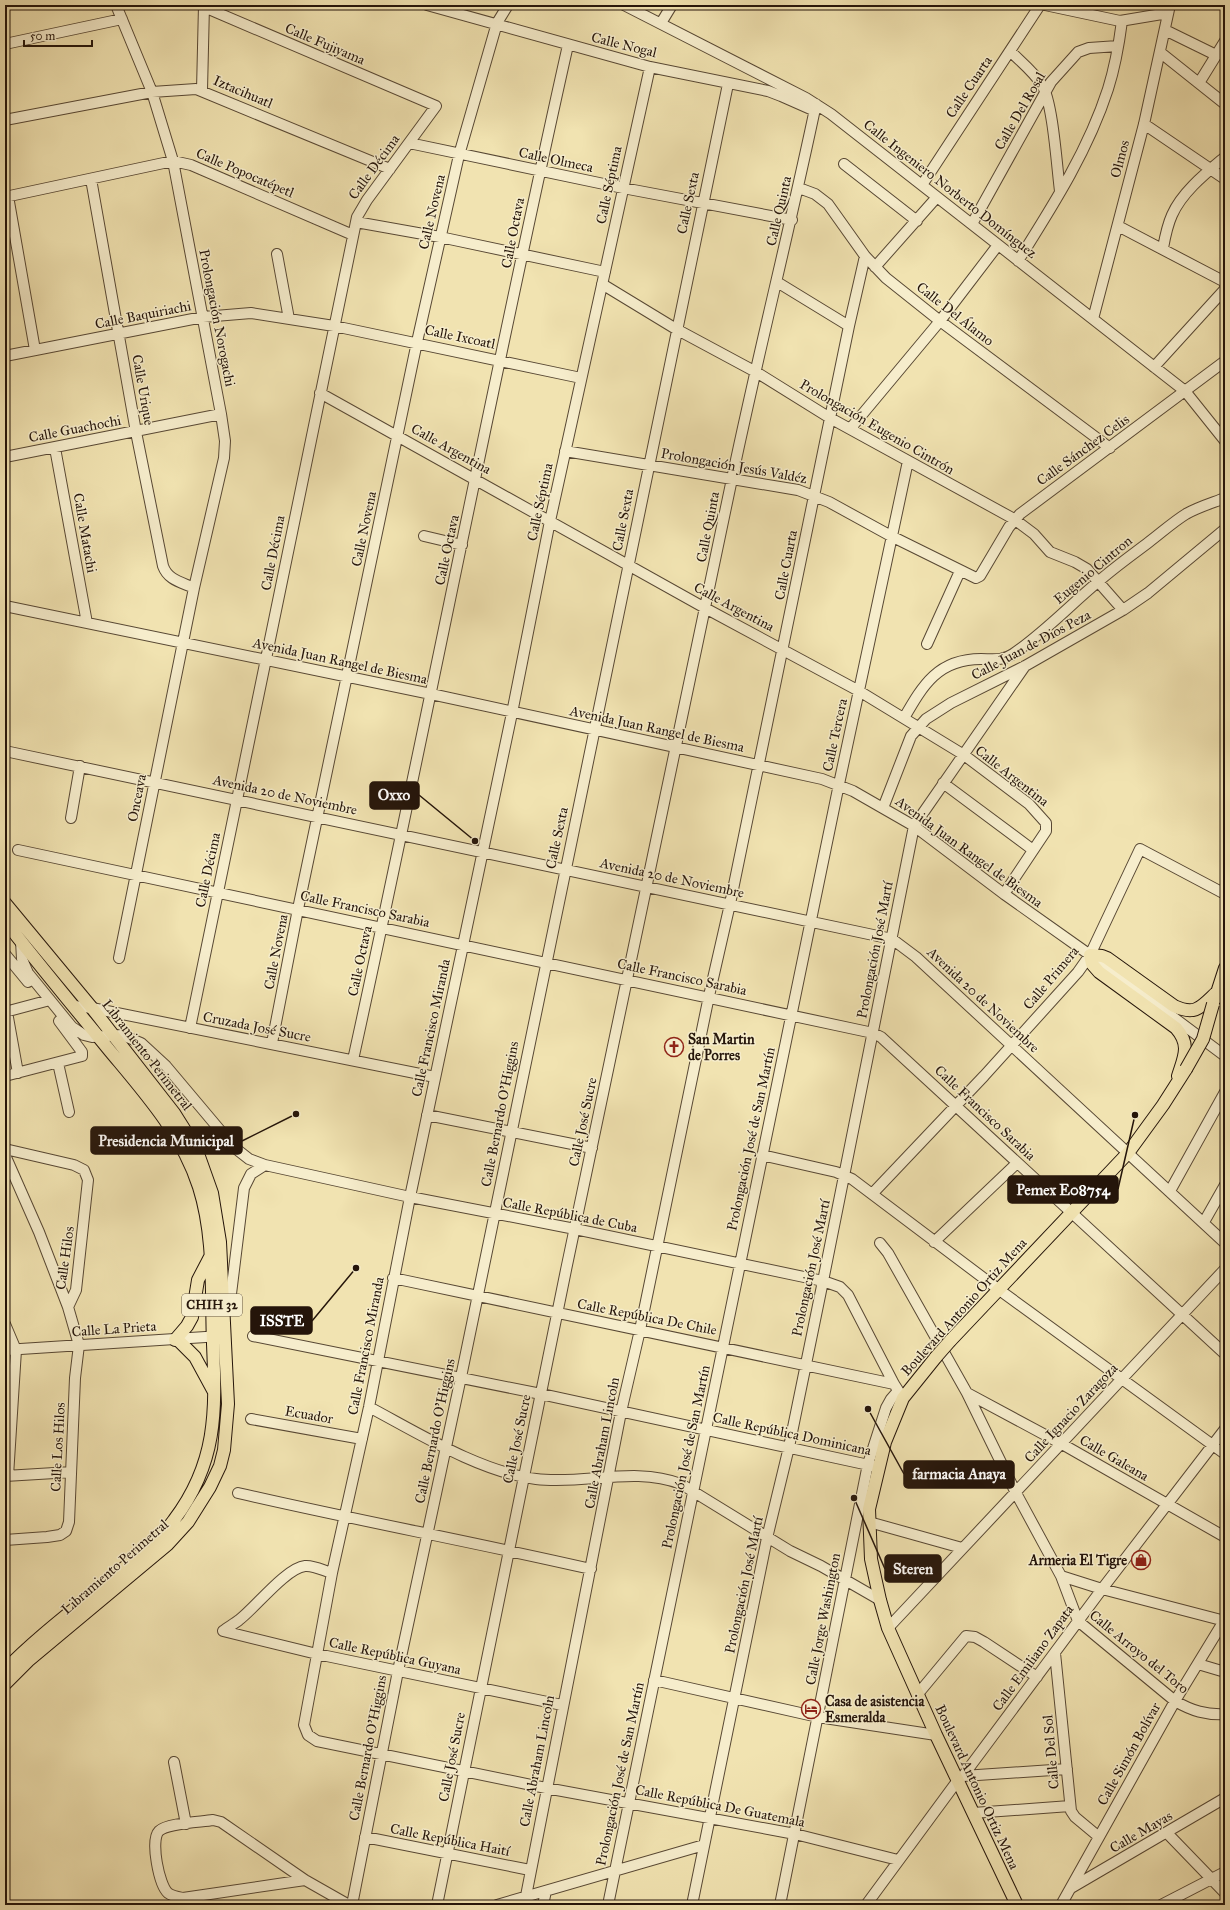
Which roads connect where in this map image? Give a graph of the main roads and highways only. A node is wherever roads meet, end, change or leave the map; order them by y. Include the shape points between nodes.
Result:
1 (5, 903) edge
2 (5, 921) edge
3 (1225, 968) edge
4 (1216, 992) junction
5 (1173, 1091) junction
6 (210, 1256) junction
7 (215, 1394) junction
8 (5, 1670) edge
9 (5, 1684) edge
10 (1017, 1905) edge

1 - 9 main road, Libramiento Perimetral / CHIH 32 via 174,1113 188,1132 203,1164 216,1216 228,1404 224,1450 200,1506 167,1545 28,1661
2 - 6 main road, Libramiento Perimetral / CHIH 32 via 155,1106 186,1153 205,1208
3 - 4 main road, Boulevard Antonio Ortiz Mena
4 - 5 main road, Boulevard Antonio Ortiz Mena, bridge via 1203,1039
4 - 5 main road via 1196,1010 1182,1010 1107,958 1090,955 1095,969 1182,1035 1186,1043 1185,1052
5 - 10 main road, Boulevard Antonio Ortiz Mena, bridge via 1128,1153 936,1357 899,1391 894,1418 873,1465 869,1522 871,1559 888,1628
6 - 7 main road, Libramiento Perimetral / CHIH 32
6 - 7 main road via 198,1280 192,1317 176,1339 194,1357
7 - 8 main road, Libramiento Perimetral / CHIH 32 via 214,1426 207,1459 196,1487 175,1519 159,1539

